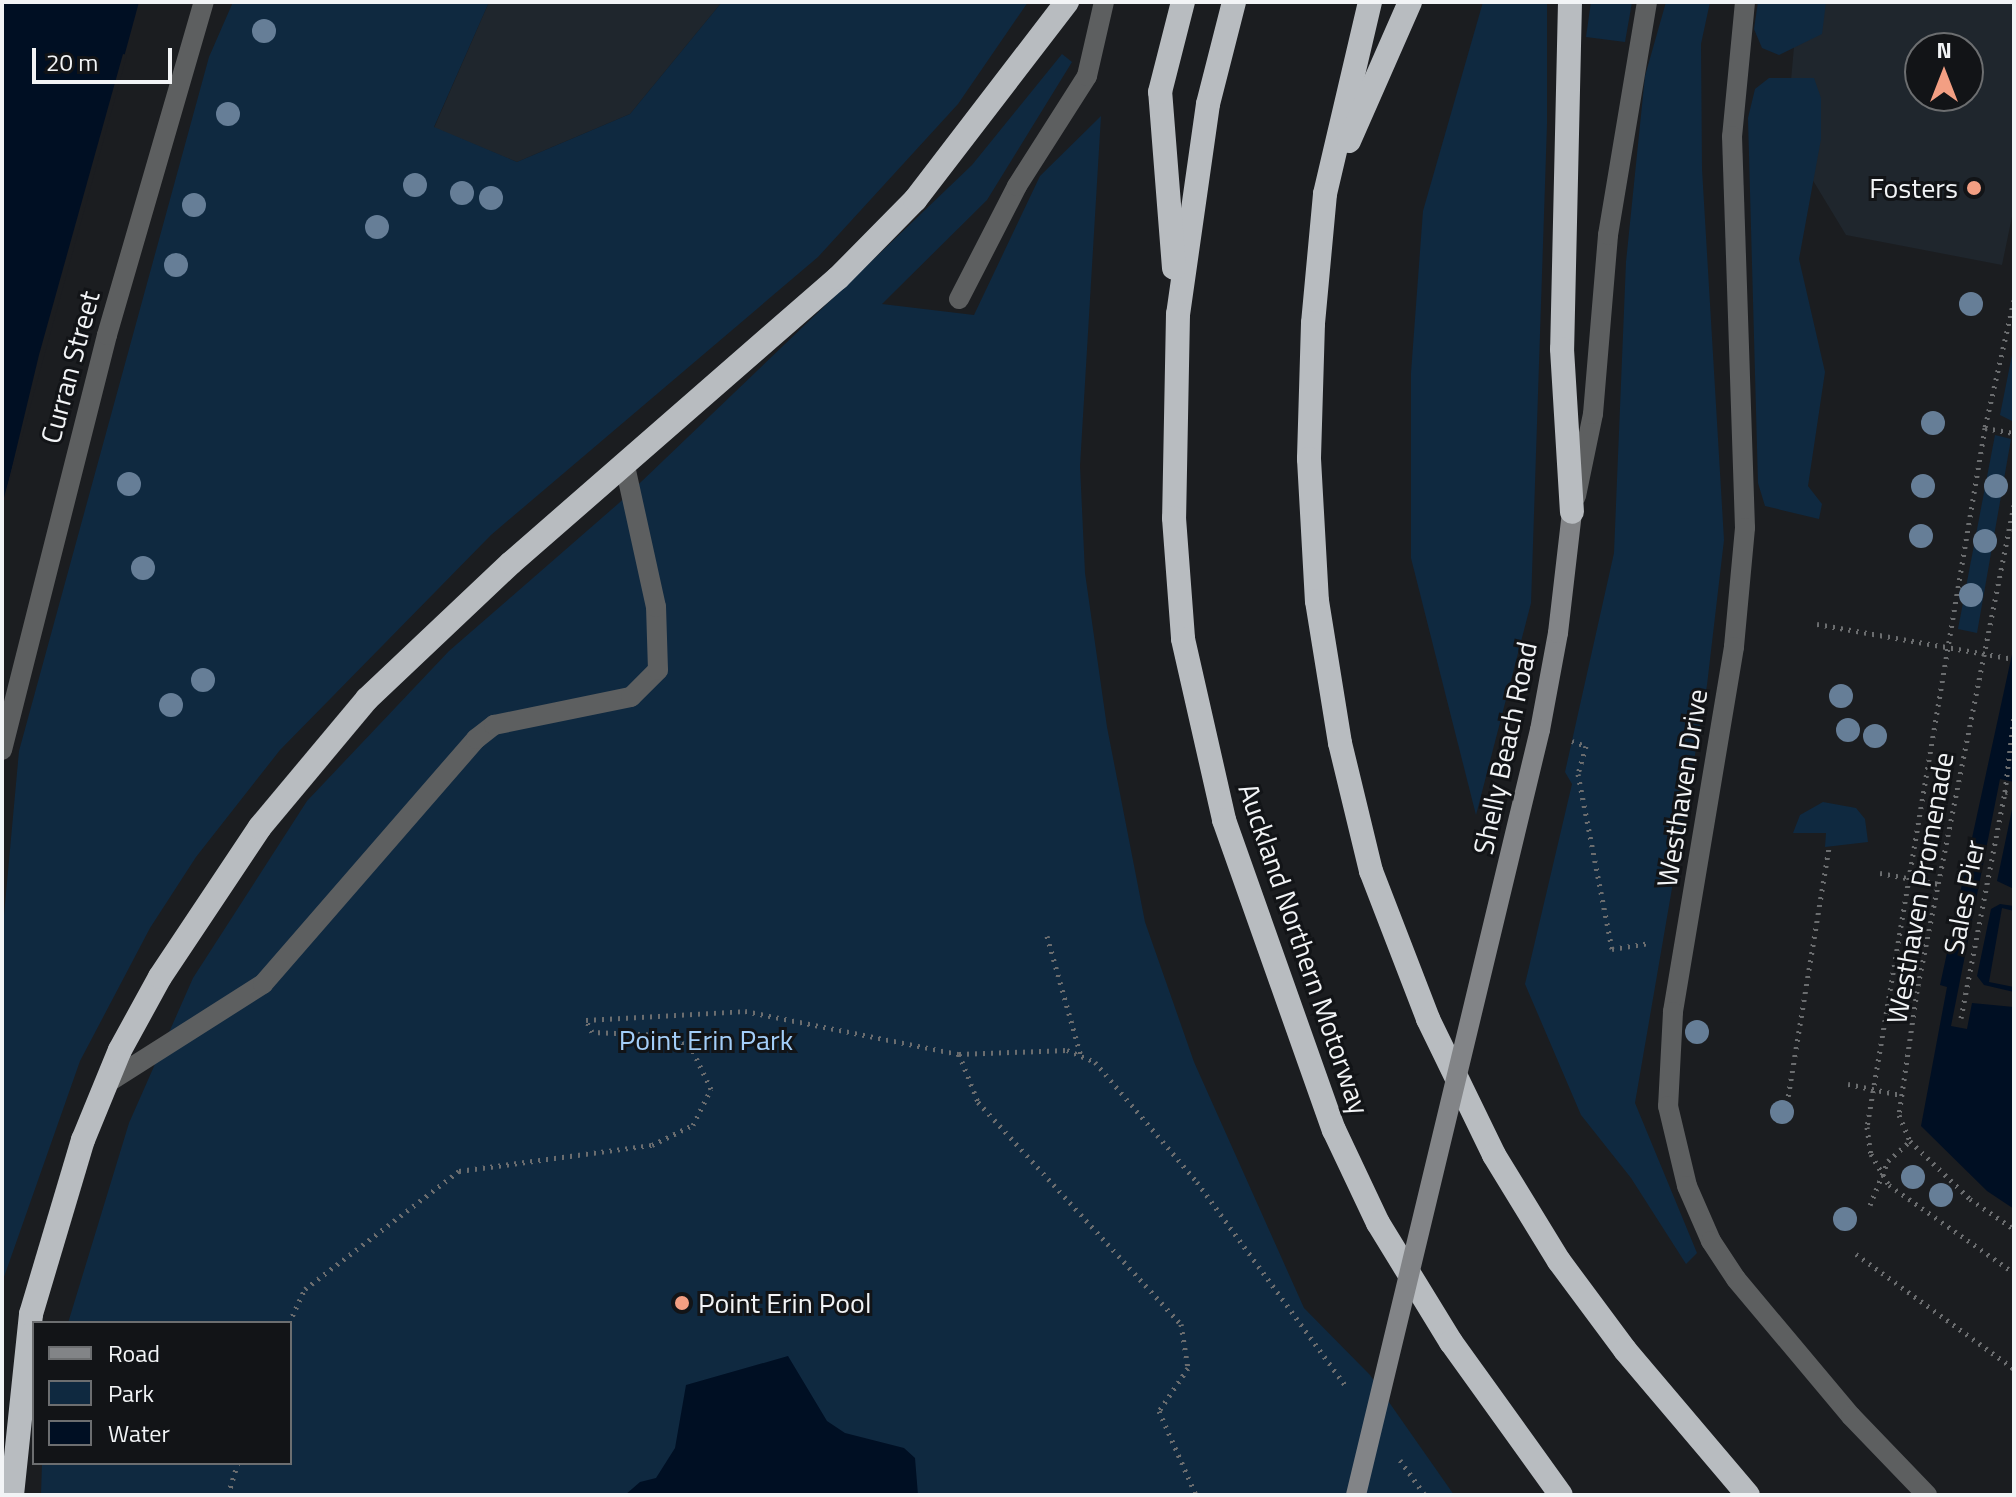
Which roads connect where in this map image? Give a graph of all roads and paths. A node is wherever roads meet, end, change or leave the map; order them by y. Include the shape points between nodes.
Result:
1 (204, 2) edge
2 (1067, 2) edge
3 (1104, 2) edge
4 (1183, 2) edge
5 (1234, 2) edge
6 (1370, 2) edge
7 (1410, 2) edge
8 (1570, 2) edge
9 (1647, 2) edge
10 (1745, 2) edge
11 (1325, 194) junction
12 (959, 299) dead end
13 (2014, 300) edge
14 (1178, 314) junction
15 (1985, 428) junction
16 (2014, 433) edge
17 (625, 466) junction
18 (2014, 505) edge
19 (1572, 512) junction
20 (1817, 624) dead end
21 (1949, 647) junction
22 (1984, 653) junction
23 (2014, 659) edge
24 (2014, 715) edge
25 (1567, 739) dead end
26 (2, 750) edge
27 (2014, 790) edge
28 (2005, 792) junction
29 (1829, 847) dead end
30 (1880, 873) dead end
31 (1909, 878) junction
32 (1939, 884) junction
33 (1047, 936) dead end
34 (1685, 939) junction
35 (1961, 1018) dead end
36 (959, 1054) junction
37 (1082, 1057) junction
38 (107, 1083) junction
39 (1848, 1084) dead end
40 (1875, 1090) junction
41 (1901, 1095) junction
42 (1787, 1104) dead end
43 (1910, 1141) junction
44 (1881, 1174) junction
45 (1870, 1205) dead end
46 (2014, 1229) edge
47 (1856, 1254) dead end
48 (2014, 1273) edge
49 (290, 1321) edge
50 (2014, 1369) edge
51 (1352, 1395) dead end
52 (1398, 1457) dead end
53 (237, 1465) edge
54 (12, 1495) edge
55 (228, 1495) edge
56 (1196, 1495) edge
57 (1356, 1495) edge
58 (1425, 1495) edge
59 (1561, 1495) edge
60 (1748, 1495) edge
61 (1927, 1495) edge

1 - 26 street, Curran Street via 181,66
2 - 17 highway via 915,200 838,278
3 - 12 street via 1087,76 1017,186
4 - 14 highway, Auckland Northern Motorway via 1160,92
5 - 14 highway, Auckland Northern Motorway via 1208,104
6 - 11 highway
7 - 11 highway
8 - 19 highway via 1562,349
9 - 19 street, Shelly Beach Road via 1608,235 1593,414
10 - 34 street, Westhaven Drive via 1732,136 1745,528 1734,647
11 - 60 highway via 1313,323 1309,459 1317,601 1340,743 1371,871 1428,1019 1494,1155 1606,1324
13 - 15 path
14 - 59 highway, Auckland Northern Motorway via 1174,518 1183,639 1224,820 1298,1036 1378,1223 1451,1342
15 - 16 path
15 - 21 path
17 - 38 highway via 511,563 319,751 260,827 160,977
17 - 38 street via 656,607 658,670 631,697 494,725 476,739 263,984
18 - 22 path, Westhaven Promenade
19 - 57 main road, Shelly Beach Road, bridge via 1540,730
20 - 21 path
21 - 22 path
21 - 31 path
22 - 23 path
22 - 32 path, Westhaven Promenade
24 - 28 path, Sales Pier
25 - 34 path via 1586,746 1578,774 1612,949
27 - 28 path
28 - 35 path, Sales Pier
29 - 42 path
30 - 31 path
31 - 32 path
31 - 40 path
32 - 41 path, Westhaven Promenade
33 - 37 path
34 - 61 street, Westhaven Drive via 1673,1012 1668,1106 1674,1145 1697,1212 1754,1302
36 - 37 path via 1067,1050
36 - 49 path via 745,1011 591,1017 586,1028 592,1032 664,1035 691,1047 711,1089 693,1125 652,1145 459,1171 305,1289
36 - 56 path via 978,1102 1181,1324 1188,1368 1159,1411
37 - 51 path via 1095,1062 1197,1182
38 - 54 highway via 83,1140 31,1314
39 - 40 path
40 - 41 path
40 - 44 path via 1867,1127
41 - 43 path, Westhaven Promenade via 1900,1126
43 - 44 path
43 - 46 path via 1970,1199
44 - 45 path
44 - 48 path
47 - 50 path
52 - 58 path
53 - 55 path

